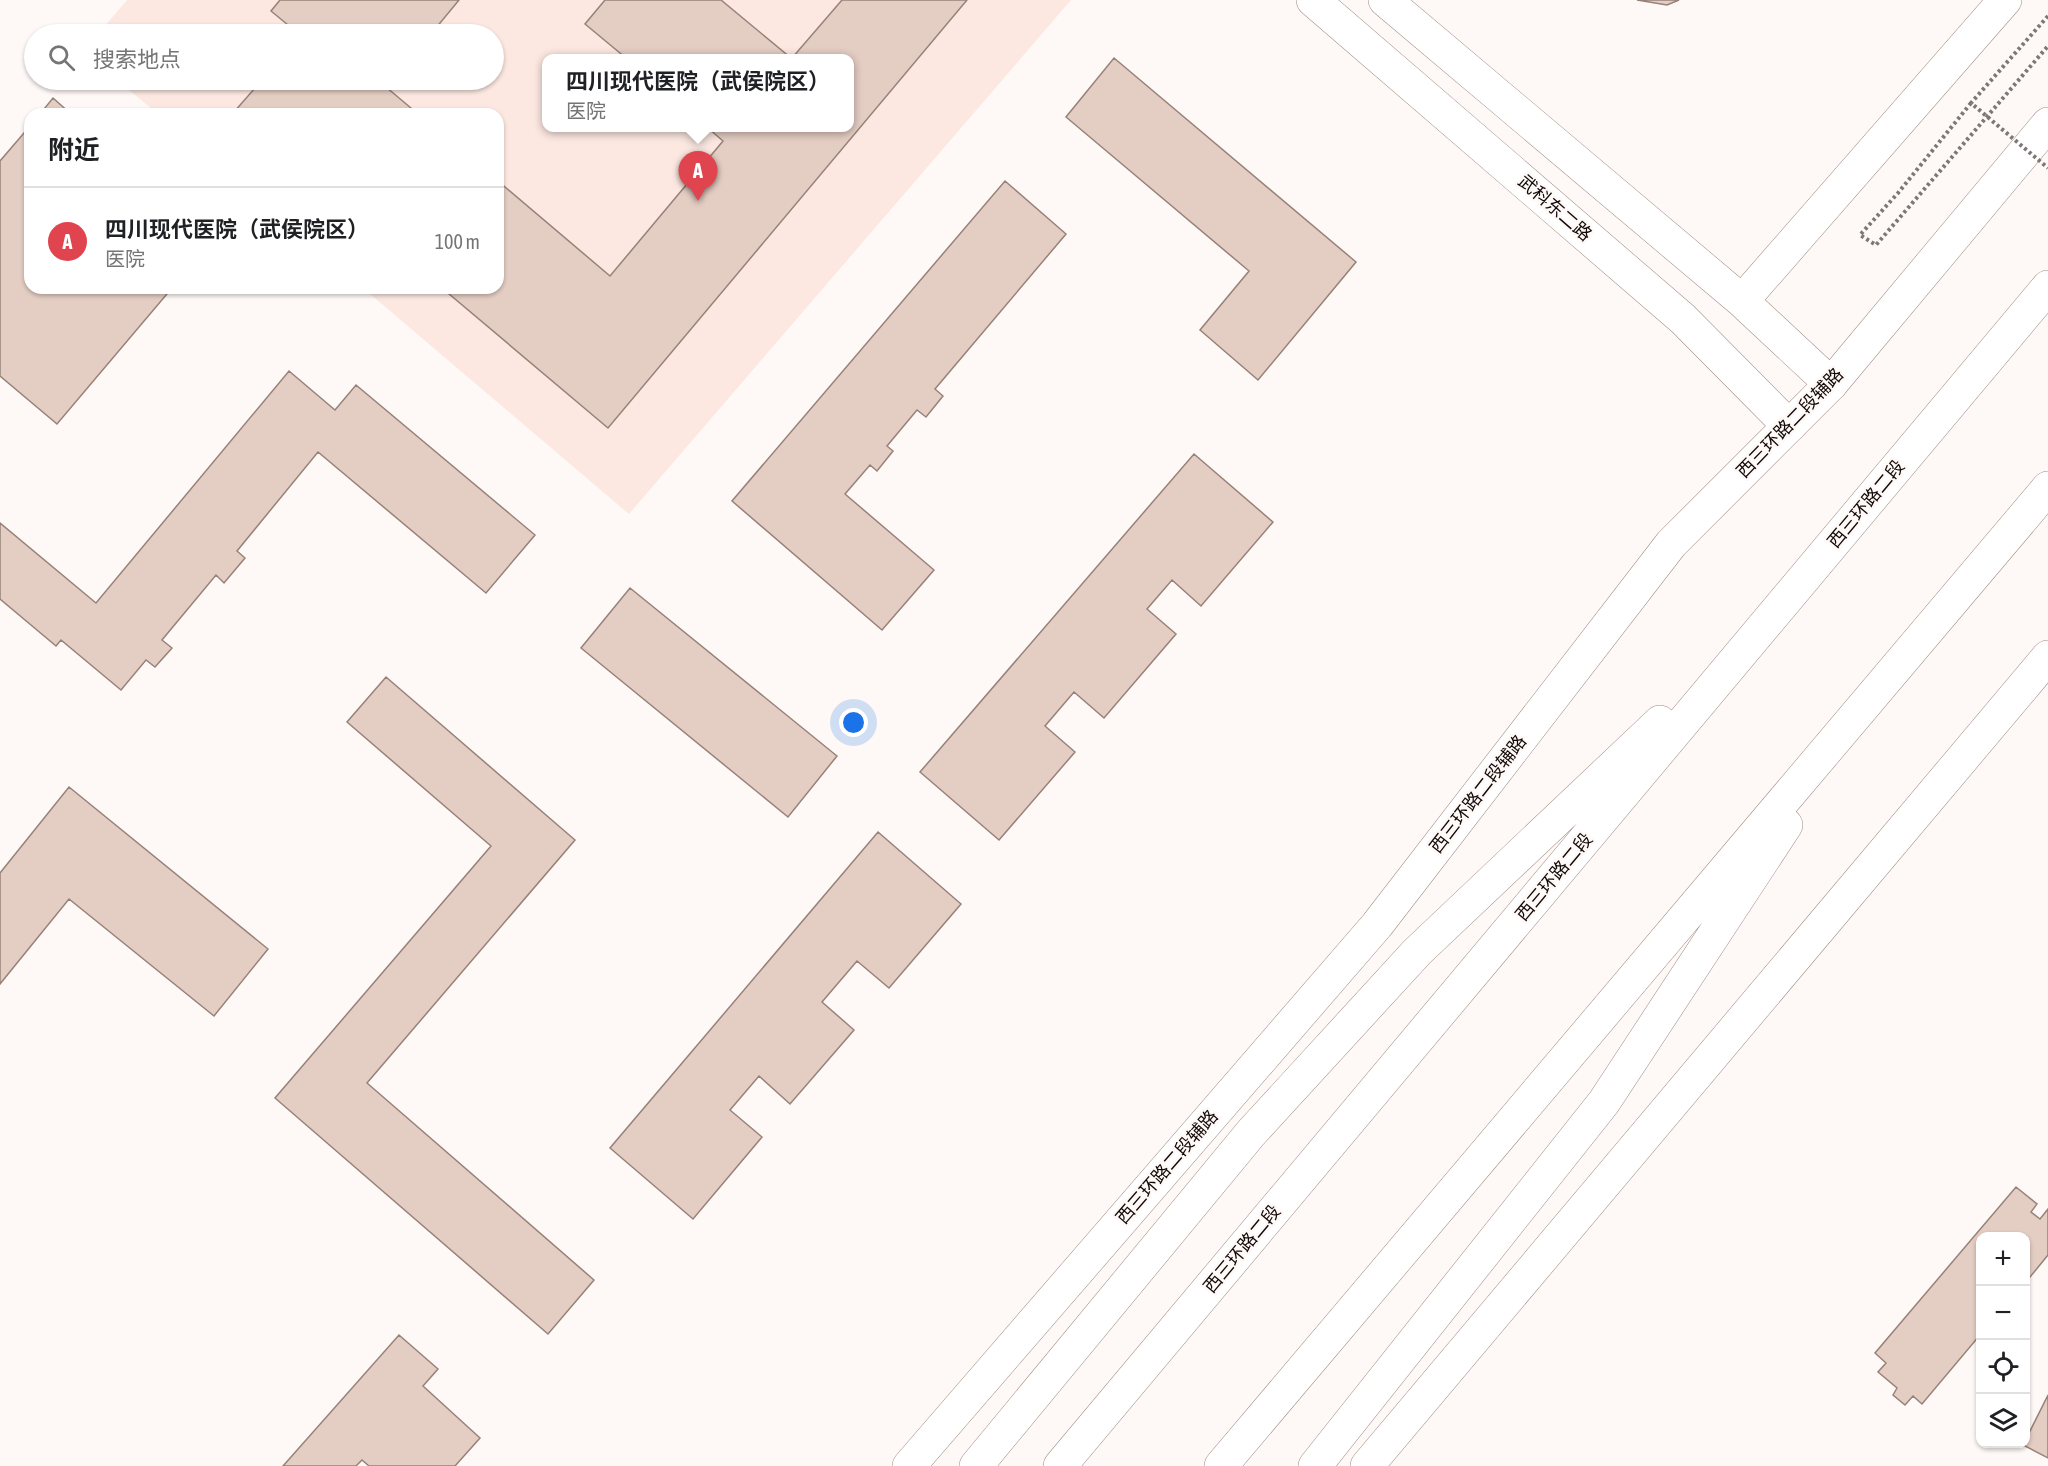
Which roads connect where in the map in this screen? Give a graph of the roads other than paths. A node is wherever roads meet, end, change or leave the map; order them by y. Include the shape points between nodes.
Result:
1 (1313, 0) edge
2 (1385, 0) edge
3 (2005, 0) edge
4 (2048, 124) edge
5 (2048, 287) edge
6 (1742, 301) junction
7 (1832, 384) junction
8 (1789, 426) junction
9 (2048, 488) edge
10 (1771, 618) junction
11 (2048, 657) edge
12 (1868, 700) junction
13 (909, 1466) edge
14 (976, 1466) edge
15 (1060, 1466) edge
16 (1221, 1466) edge
17 (1315, 1466) edge
18 (1367, 1466) edge

1 - 8 main road, 武科东二路 via 1683,319
2 - 6 main road
3 - 6 main road
4 - 7 main road, 西三环路二段辅路
5 - 10 main road, 西三环路二段
6 - 7 main road
7 - 8 main road, 西三环路二段辅路
8 - 13 main road, 西三环路二段辅路 via 1671,544 1377,925
9 - 12 main road
10 - 14 main road via 1417,952 1251,1133
10 - 15 main road, 西三环路二段
11 - 18 main road
12 - 16 main road
12 - 17 main road via 1604,1101

